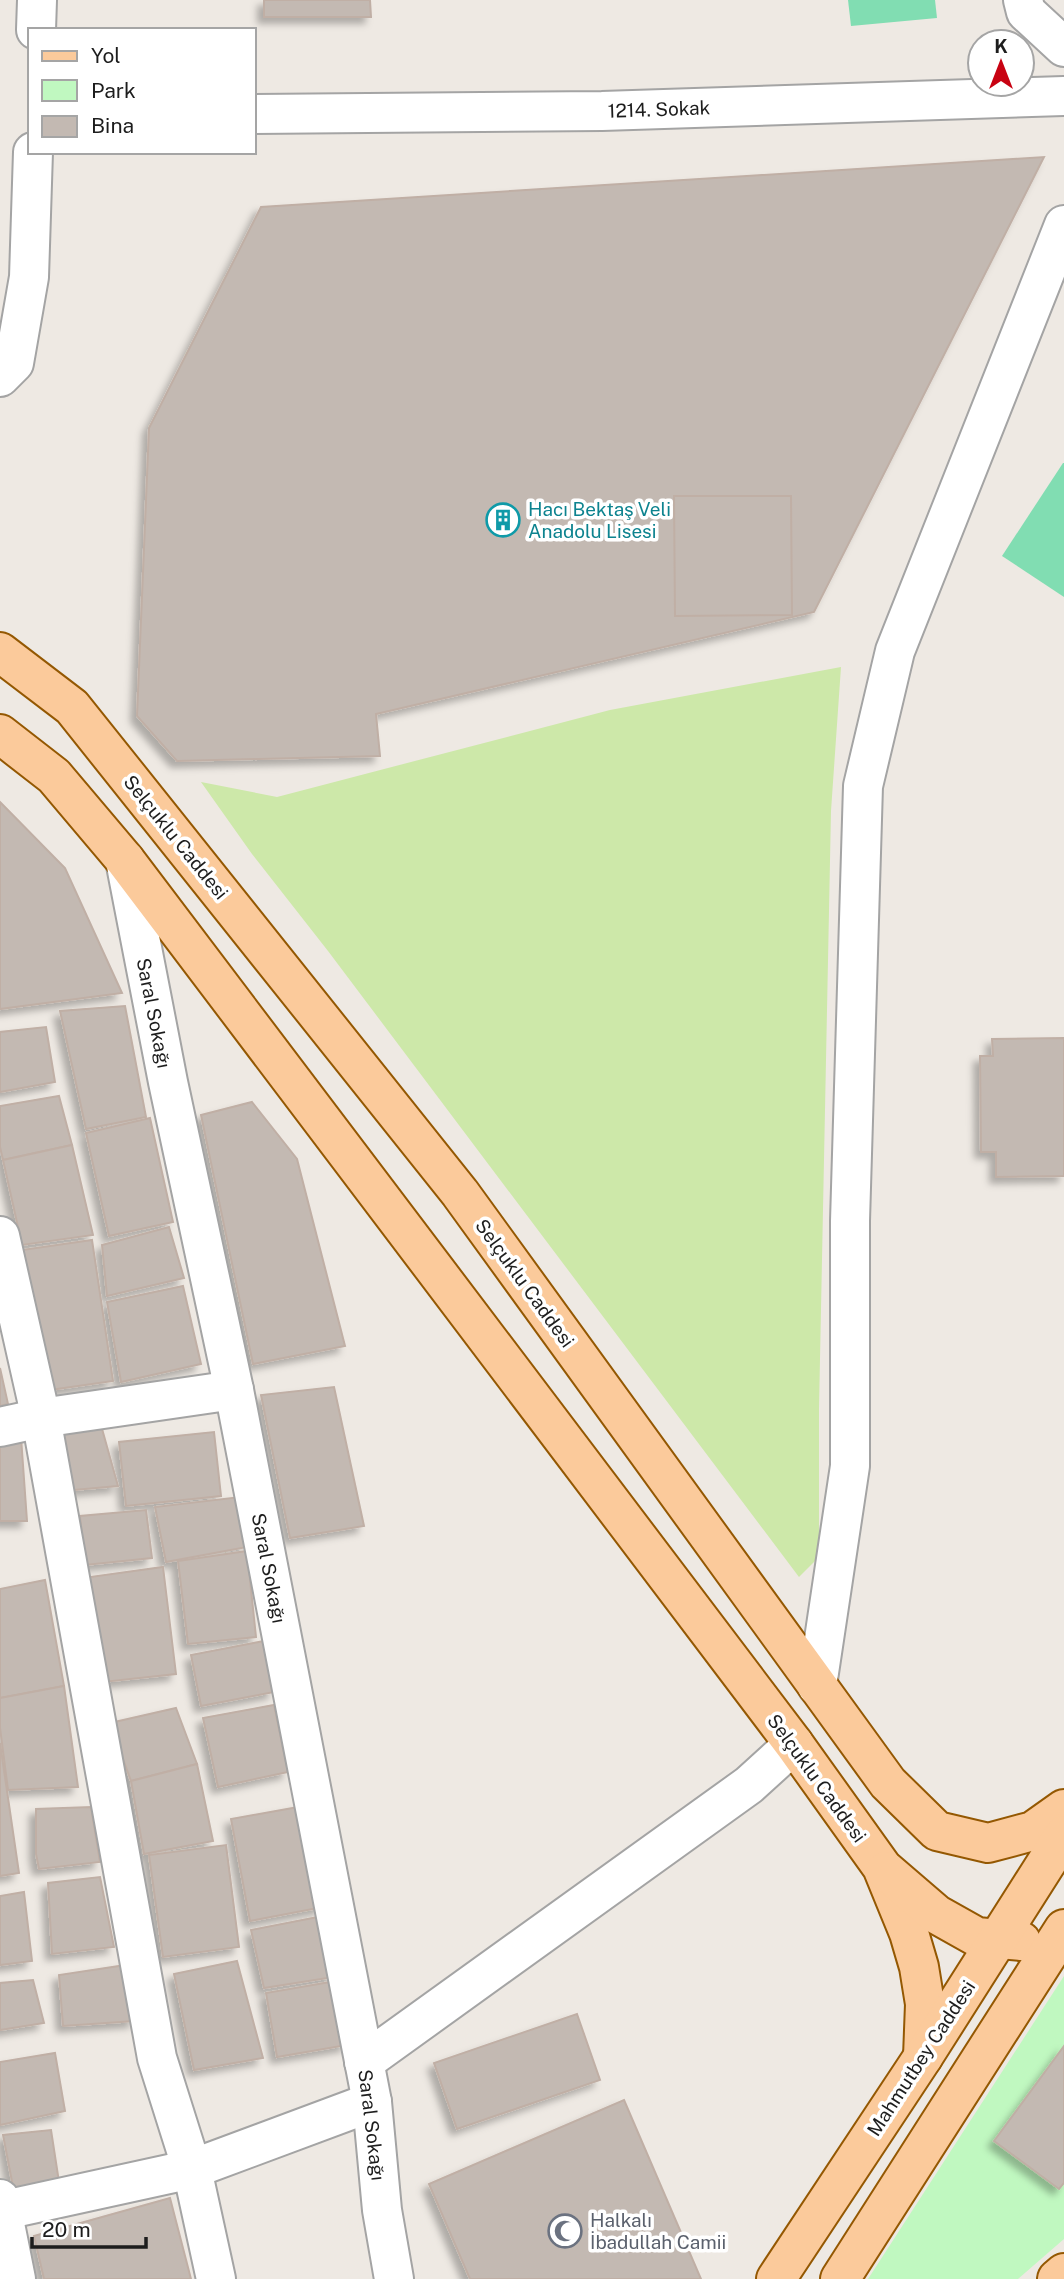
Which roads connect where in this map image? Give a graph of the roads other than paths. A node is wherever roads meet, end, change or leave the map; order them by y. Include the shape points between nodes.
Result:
1 (37, 0) edge
2 (1023, 0) edge
3 (36, 28) edge
4 (1064, 47) edge
5 (1064, 96) edge
6 (256, 114) edge
7 (33, 154) edge
8 (1064, 225) edge
9 (0, 377) edge
10 (0, 652) edge
11 (0, 734) edge
12 (125, 860) junction
13 (0, 1236) edge
14 (234, 1390) junction
15 (41, 1418) junction
16 (0, 1427) edge
17 (817, 1686) junction
18 (794, 1744) junction
19 (1064, 1809) edge
20 (1064, 1835) edge
21 (882, 1867) junction
22 (1064, 1929) edge
23 (996, 1940) junction
24 (923, 2057) junction
25 (364, 2062) junction
26 (372, 2102) junction
27 (192, 2169) junction
28 (1, 2207) edge
29 (1064, 2273) edge
30 (16, 2279) edge
31 (216, 2279) edge
32 (394, 2279) edge
33 (776, 2279) edge
34 (839, 2279) edge
35 (1057, 2279) edge

1 - 3 street
2 - 4 street via 1026,12
5 - 6 street, 1214. Sokak via 602,111
7 - 9 street via 29,276 14,363
8 - 17 street via 895,651 863,786 850,1221 850,1466
10 - 17 main road, Selçuklu Caddesi via 72,707 460,1193
11 - 12 main road, Selçuklu Caddesi via 54,776
12 - 14 street, Saral Sokağı via 167,1083
12 - 18 main road, Selçuklu Caddesi
13 - 15 street
14 - 15 street
14 - 25 street, Saral Sokağı
15 - 16 street
15 - 27 street via 156,2058
17 - 19 main road, Selçuklu Caddesi via 888,1783 937,1831 988,1843 1033,1831
18 - 21 main road, Selçuklu Caddesi
18 - 25 street via 750,1785
20 - 23 main road, Mahmutbey Caddesi
21 - 23 main road via 936,1914 977,1937
21 - 24 main road via 919,1967 925,2004
22 - 23 main road via 1031,1941
22 - 34 main road
23 - 24 main road, Mahmutbey Caddesi
24 - 33 main road, Mahmutbey Caddesi
25 - 26 street, Saral Sokağı
26 - 27 street
26 - 32 street, Saral Sokağı
27 - 28 street
27 - 31 street
28 - 30 street
29 - 35 main road

